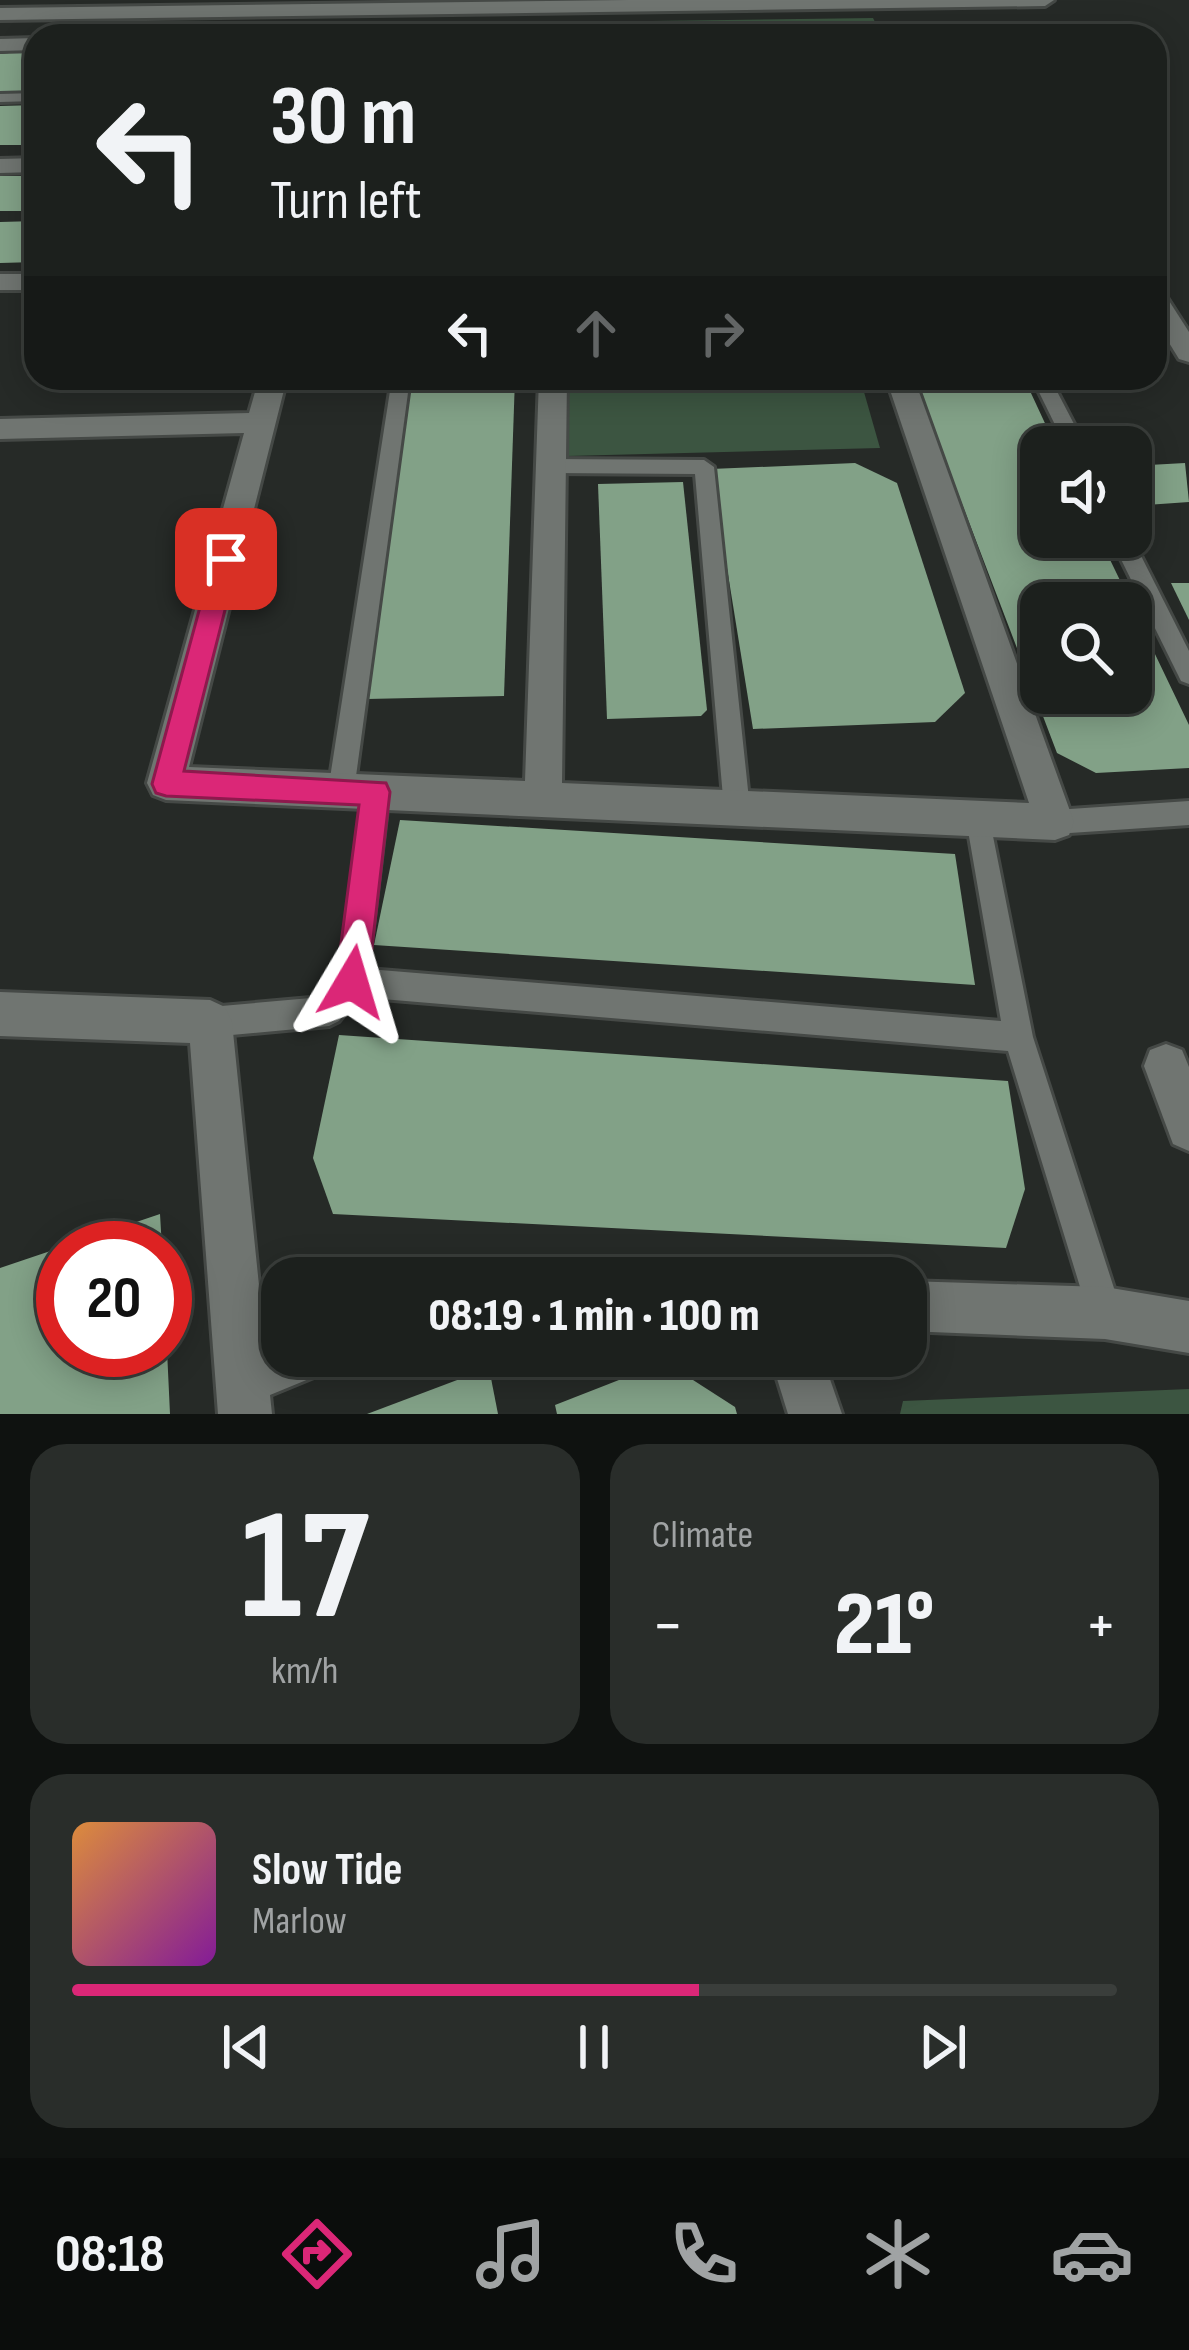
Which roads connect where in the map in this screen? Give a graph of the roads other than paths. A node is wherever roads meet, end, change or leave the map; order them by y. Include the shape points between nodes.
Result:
1 (986, 0) edge
2 (1045, 0) edge
3 (888, 2) edge
4 (421, 4) edge
5 (269, 5) edge
6 (633, 5) junction
7 (0, 14) edge
8 (635, 24) edge
9 (1167, 318) edge
10 (1189, 353) edge
11 (270, 390) edge
12 (400, 390) edge
13 (553, 390) edge
14 (904, 390) edge
15 (1047, 390) edge
16 (261, 424) junction
17 (1065, 426) edge
18 (0, 429) edge
19 (552, 466) junction
20 (1131, 558) edge
21 (1189, 674) edge
22 (358, 792) junction
23 (543, 800) junction
24 (737, 808) junction
25 (1189, 813) edge
26 (979, 819) junction
27 (1055, 823) junction
28 (352, 982) junction
29 (0, 1013) edge
30 (210, 1022) junction
31 (1018, 1037) junction
32 (1178, 1066) edge
33 (1189, 1128) edge
34 (927, 1307) edge
35 (1105, 1313) junction
36 (1189, 1327) edge
37 (272, 1377) edge
38 (803, 1377) edge
39 (244, 1396) edge
40 (815, 1414) edge

1 - 2 street
1 - 3 street
3 - 6 street
4 - 5 street
4 - 6 street
5 - 7 street
6 - 8 street
9 - 10 street
11 - 16 street
12 - 22 lane
13 - 19 street
14 - 27 street
15 - 17 lane
16 - 18 street
16 - 22 street via 166,784
19 - 23 street
19 - 24 lane via 704,467
20 - 21 lane
22 - 23 street
22 - 28 lane
23 - 24 street
24 - 26 street
25 - 27 lane
26 - 27 street
26 - 31 lane
28 - 30 lane via 329,1011
28 - 31 lane
29 - 30 street
30 - 39 street
31 - 35 lane
32 - 33 street
34 - 35 street
35 - 36 street
37 - 39 street
38 - 40 street

